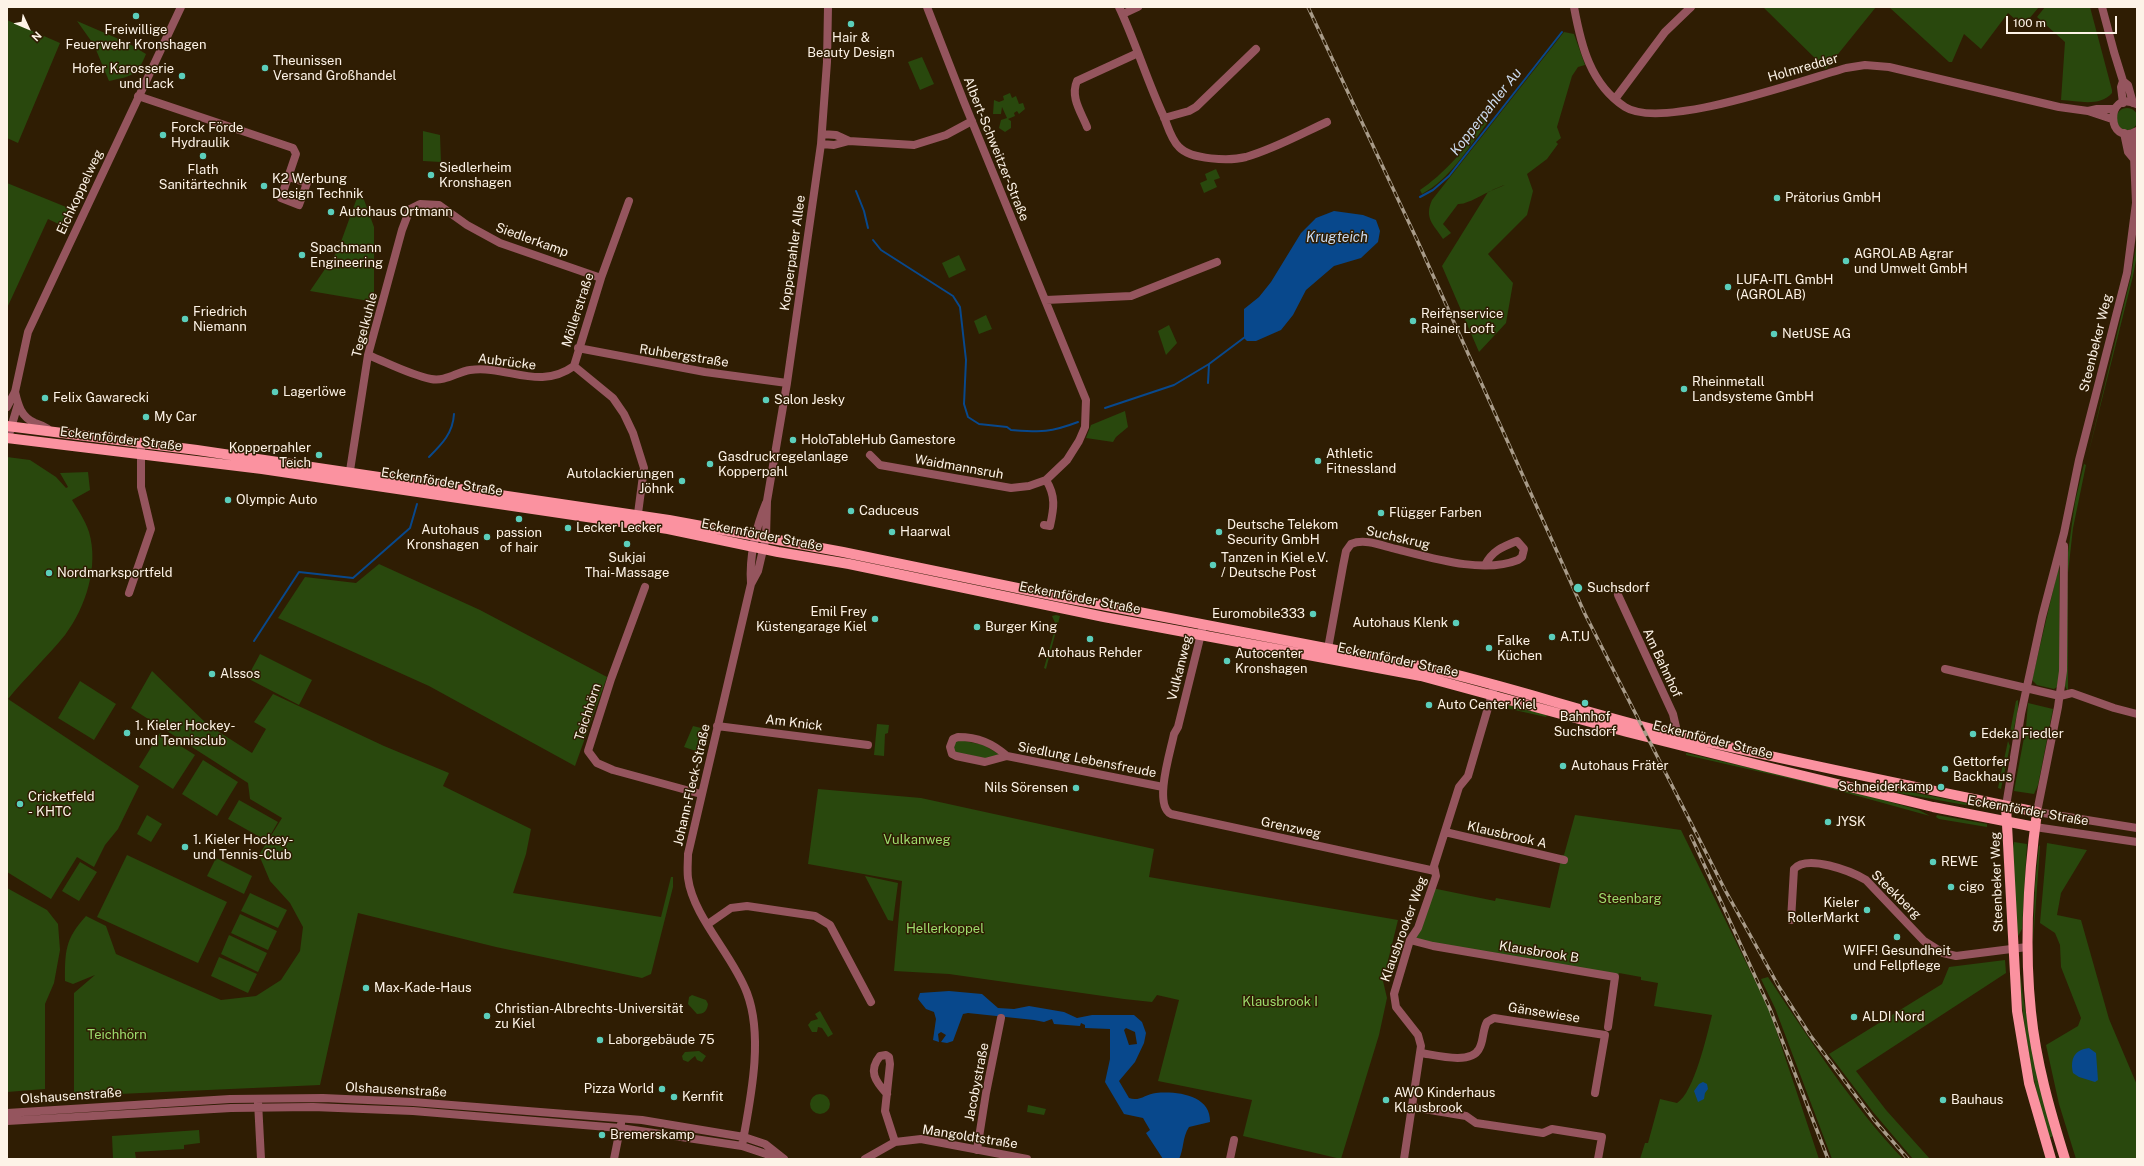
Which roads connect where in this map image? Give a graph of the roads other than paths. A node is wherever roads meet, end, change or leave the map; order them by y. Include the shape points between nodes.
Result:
1 (181, 7) edge
2 (828, 7) edge
3 (927, 7) edge
4 (1138, 7) edge
5 (1574, 7) edge
6 (1691, 7) edge
7 (2102, 7) edge
8 (1121, 11) edge
9 (1256, 48) dead end
10 (1138, 53) junction
11 (2123, 81) junction
12 (138, 96) junction
13 (1615, 99) junction
14 (2123, 103) junction
15 (2135, 104) edge
16 (2115, 109) junction
17 (2088, 111) junction
18 (1164, 118) junction
19 (2112, 119) junction
20 (972, 122) junction
21 (1327, 122) dead end
22 (1087, 127) dead end
23 (2135, 132) edge
24 (2124, 133) junction
25 (822, 134) junction
26 (849, 141) junction
27 (821, 144) junction
28 (2133, 158) junction
29 (289, 177) dead end
30 (628, 201) dead end
31 (439, 205) joint
32 (1217, 262) dead end
33 (601, 278) junction
34 (1046, 300) junction
35 (578, 348) junction
36 (368, 355) junction
37 (574, 366) junction
38 (786, 383) junction
39 (15, 392) junction
40 (1086, 400) joint
41 (18, 404) junction
42 (7, 407) edge
43 (10, 426) edge
44 (51, 431) junction
45 (8, 438) edge
46 (141, 443) junction
47 (141, 454) junction
48 (870, 455) dead end
49 (349, 476) junction
50 (1046, 480) junction
51 (637, 519) junction
52 (1044, 525) dead end
53 (2064, 533) junction
54 (761, 536) junction
55 (759, 548) junction
56 (1484, 565) dead end
57 (645, 587) dead end
58 (129, 593) dead end
59 (1618, 595) dead end
60 (1204, 624) junction
61 (1201, 634) junction
62 (1327, 653) junction
63 (1945, 669) dead end
64 (1495, 684) junction
65 (2026, 688) junction
66 (1493, 694) junction
67 (2060, 696) junction
68 (2136, 711) edge
69 (717, 726) junction
70 (1674, 739) junction
71 (868, 745) dead end
72 (1007, 756) junction
73 (1163, 787) junction
74 (701, 794) junction
75 (2006, 806) junction
76 (2037, 812) junction
77 (2007, 822) junction
78 (2035, 827) junction
79 (2137, 828) edge
80 (1445, 832) junction
81 (2137, 842) edge
82 (1564, 860) dead end
83 (1435, 871) junction
84 (1791, 920) dead end
85 (708, 924) junction
86 (1410, 940) junction
87 (2027, 947) junction
88 (2013, 949) junction
89 (872, 1002) dead end
90 (1001, 1018) dead end
91 (1608, 1027) dead end
92 (1421, 1053) junction
93 (1596, 1093) dead end
94 (887, 1094) dead end
95 (258, 1103) junction
96 (1412, 1107) junction
97 (7, 1113) edge
98 (622, 1118) junction
99 (7, 1121) edge
100 (620, 1128) junction
101 (744, 1137) junction
102 (1234, 1140) dead end
103 (895, 1142) junction
104 (742, 1146) junction
105 (977, 1150) junction
106 (781, 1157) edge
107 (2062, 1158) edge
108 (261, 1159) edge
109 (614, 1159) edge
110 (865, 1159) edge
111 (1027, 1159) edge
112 (1230, 1159) edge
113 (1404, 1159) edge
114 (1598, 1159) edge
115 (2051, 1159) edge

1 - 12 street, Eichkoppelweg
2 - 25 street, Kopperpahler Allee
3 - 20 street, Albert-Schweitzer-Straße
4 - 8 street
5 - 13 street, Holmredder via 1586,58 1594,76
6 - 13 street via 1665,32
7 - 11 street
8 - 10 street
9 - 18 street via 1200,104 1189,111
10 - 18 street
10 - 22 street via 1077,81 1074,86 1074,97
11 - 14 street
11 - 15 street via 2128,85
12 - 29 street via 293,148 296,154
12 - 39 street, Eichkoppelweg via 28,332
13 - 17 street, Holmredder via 1625,107 1641,113 1668,113 1729,102 1846,68 1865,65 1889,67 1994,93
14 - 15 street
14 - 16 street
16 - 17 street, Holmredder
16 - 19 street
17 - 19 street, Holmredder
18 - 21 street via 1180,148 1193,154 1214,158 1246,157
19 - 24 street, Steenbeker Weg via 2116,128
20 - 26 street via 946,135 914,145
20 - 34 street, Albert-Schweitzer-Straße
23 - 24 street, Steenbeker Weg
23 - 28 street, Steenbeker Weg
24 - 28 street, Steenbeker Weg via 2128,152
25 - 26 street via 836,135
25 - 27 street, Kopperpahler Allee
26 - 27 street via 834,145
27 - 38 street, Kopperpahler Allee
28 - 53 street, Steenbeker Weg via 2136,183 2135,210 2127,273 2079,460
30 - 33 street, Möllerstraße
31 - 33 street, Siedlerkamp via 467,225 500,243
31 - 36 street, Tegelkuhle via 420,204 410,209
32 - 34 street via 1131,296
33 - 35 street, Möllerstraße
34 - 40 street, Albert-Schweitzer-Straße
35 - 37 street, Möllerstraße
35 - 38 street, Ruhbergstraße via 705,372
36 - 37 street, Aubrücke via 435,380 469,370 489,370 540,378 564,372
36 - 49 street, Tegelkuhle
37 - 51 street, Möllerstraße via 613,398 633,433 644,468
38 - 54 street, Kopperpahler Allee
39 - 41 street, Eichkoppelweg
39 - 42 street, Eichkoppelweg
40 - 50 street, Waidmannsruh via 1085,427 1079,441 1067,460
41 - 43 street, Eichkoppelweg
41 - 44 street, Eichkoppelweg via 28,419
43 - 44 main road, Eckernförder Straße
43 - 45 street, Eichkoppelweg
44 - 46 main road, Eckernförder Straße
45 - 47 main road, Eckernförder Straße
46 - 47 street
46 - 49 main road, Eckernförder Straße
47 - 49 main road, Eckernförder Straße
47 - 58 street via 141,487 151,528
48 - 50 street, Waidmannsruh via 880,465 1011,488 1029,486
49 - 51 main road, Eckernförder Straße
50 - 52 street via 1053,492 1053,512 1050,526
51 - 54 main road, Eckernförder Straße
51 - 55 main road, Eckernförder Straße
53 - 65 street, Steenbeker Weg
53 - 67 street, Steenbeker Weg via 2064,650
54 - 55 street, Kopperpahler Allee
54 - 60 main road, Eckernförder Straße
55 - 61 main road, Eckernförder Straße
55 - 69 street, Johann-Fleck-Straße via 758,571 751,584
56 - 62 street, Suchskrug via 1444,561 1366,542 1351,544 1346,551
57 - 74 street, Teichhörn via 611,678 588,751 597,763 613,770
59 - 70 street, Am Bahnhof via 1673,714 1676,727
60 - 61 street, Vulkanweg
60 - 62 main road, Eckernförder Straße
61 - 62 main road, Eckernförder Straße
61 - 73 street, Vulkanweg via 1178,727 1174,734
62 - 64 main road, Eckernförder Straße
62 - 66 main road, Eckernförder Straße
63 - 65 street
64 - 66 street, Klausbrooker Weg
64 - 70 main road, Eckernförder Straße
65 - 67 street
65 - 75 street, Steenbeker Weg
66 - 70 main road, Eckernförder Straße
66 - 80 street, Klausbrooker Weg via 1468,776 1459,787
67 - 68 street via 2072,693
67 - 76 street, Steenbeker Weg
69 - 71 street, Am Knick
69 - 74 street, Johann-Fleck-Straße
70 - 75 main road, Eckernförder Straße
70 - 77 main road, Eckernförder Straße via 1909,802
72 - 72 street, Siedlung Lebensfreude via 992,744 962,737 953,739 950,747 952,754 956,756 985,762
72 - 73 street, Siedlung Lebensfreude
73 - 83 street, Grenzweg via 1164,808 1171,814
74 - 85 street, Johann-Fleck-Straße via 688,854 688,878 695,902
75 - 76 main road, Eckernförder Straße
75 - 77 main road, Steenbeker Weg
76 - 78 main road, Steenbeker Weg
76 - 79 street, Eckernförder Straße
77 - 78 main road, Eckernförder Straße
77 - 88 main road, Steenbeker Weg
78 - 81 street, Eckernförder Straße
78 - 87 main road, Steenbeker Weg via 2029,885
80 - 82 street, Klausbrook A
80 - 83 street, Klausbrooker Weg via 1434,866
83 - 86 street, Klausbrooker Weg via 1436,876 1418,928
84 - 88 street, Steekberg via 1794,869 1798,864 1809,862 1854,873 1866,880 1924,940 1943,953 1956,956
85 - 89 street via 731,908 747,906 815,916 830,925
85 - 101 street, Johann-Fleck-Straße via 735,965 752,1010 754,1068
86 - 91 street, Klausbrook B via 1616,977
86 - 92 street, Klausbrooker Weg via 1394,999 1402,1016 1418,1035
87 - 88 street, Steekberg
87 - 107 main road, Steenbeker Weg via 2030,1011 2037,1054
88 - 115 main road, Steenbeker Weg via 2017,1011 2025,1064
90 - 105 street, Jacobystraße
92 - 93 street, Gänsewiese via 1463,1058 1473,1056 1480,1047 1487,1022 1494,1018 1605,1035
92 - 96 street, Klausbrooker Weg
94 - 103 street via 885,1111
95 - 97 street, Olshausenstraße via 198,1100
95 - 98 street, Olshausenstraße via 323,1098 413,1102
95 - 99 street, Olshausenstraße
95 - 100 street, Olshausenstraße via 418,1112
95 - 108 street
96 - 113 street, Klausbrooker Weg
96 - 114 street via 1466,1116 1476,1123 1543,1133 1552,1129 1602,1137
98 - 100 street
98 - 101 street, Olshausenstraße
100 - 104 street, Olshausenstraße
100 - 109 street
101 - 104 street, Johann-Fleck-Straße
101 - 106 street, Olshausenstraße via 765,1144
102 - 112 street
103 - 105 street, Mangoldtstraße via 921,1139
103 - 110 street, Mangoldtstraße
104 - 106 street, Olshausenstraße
105 - 111 street, Mangoldtstraße

